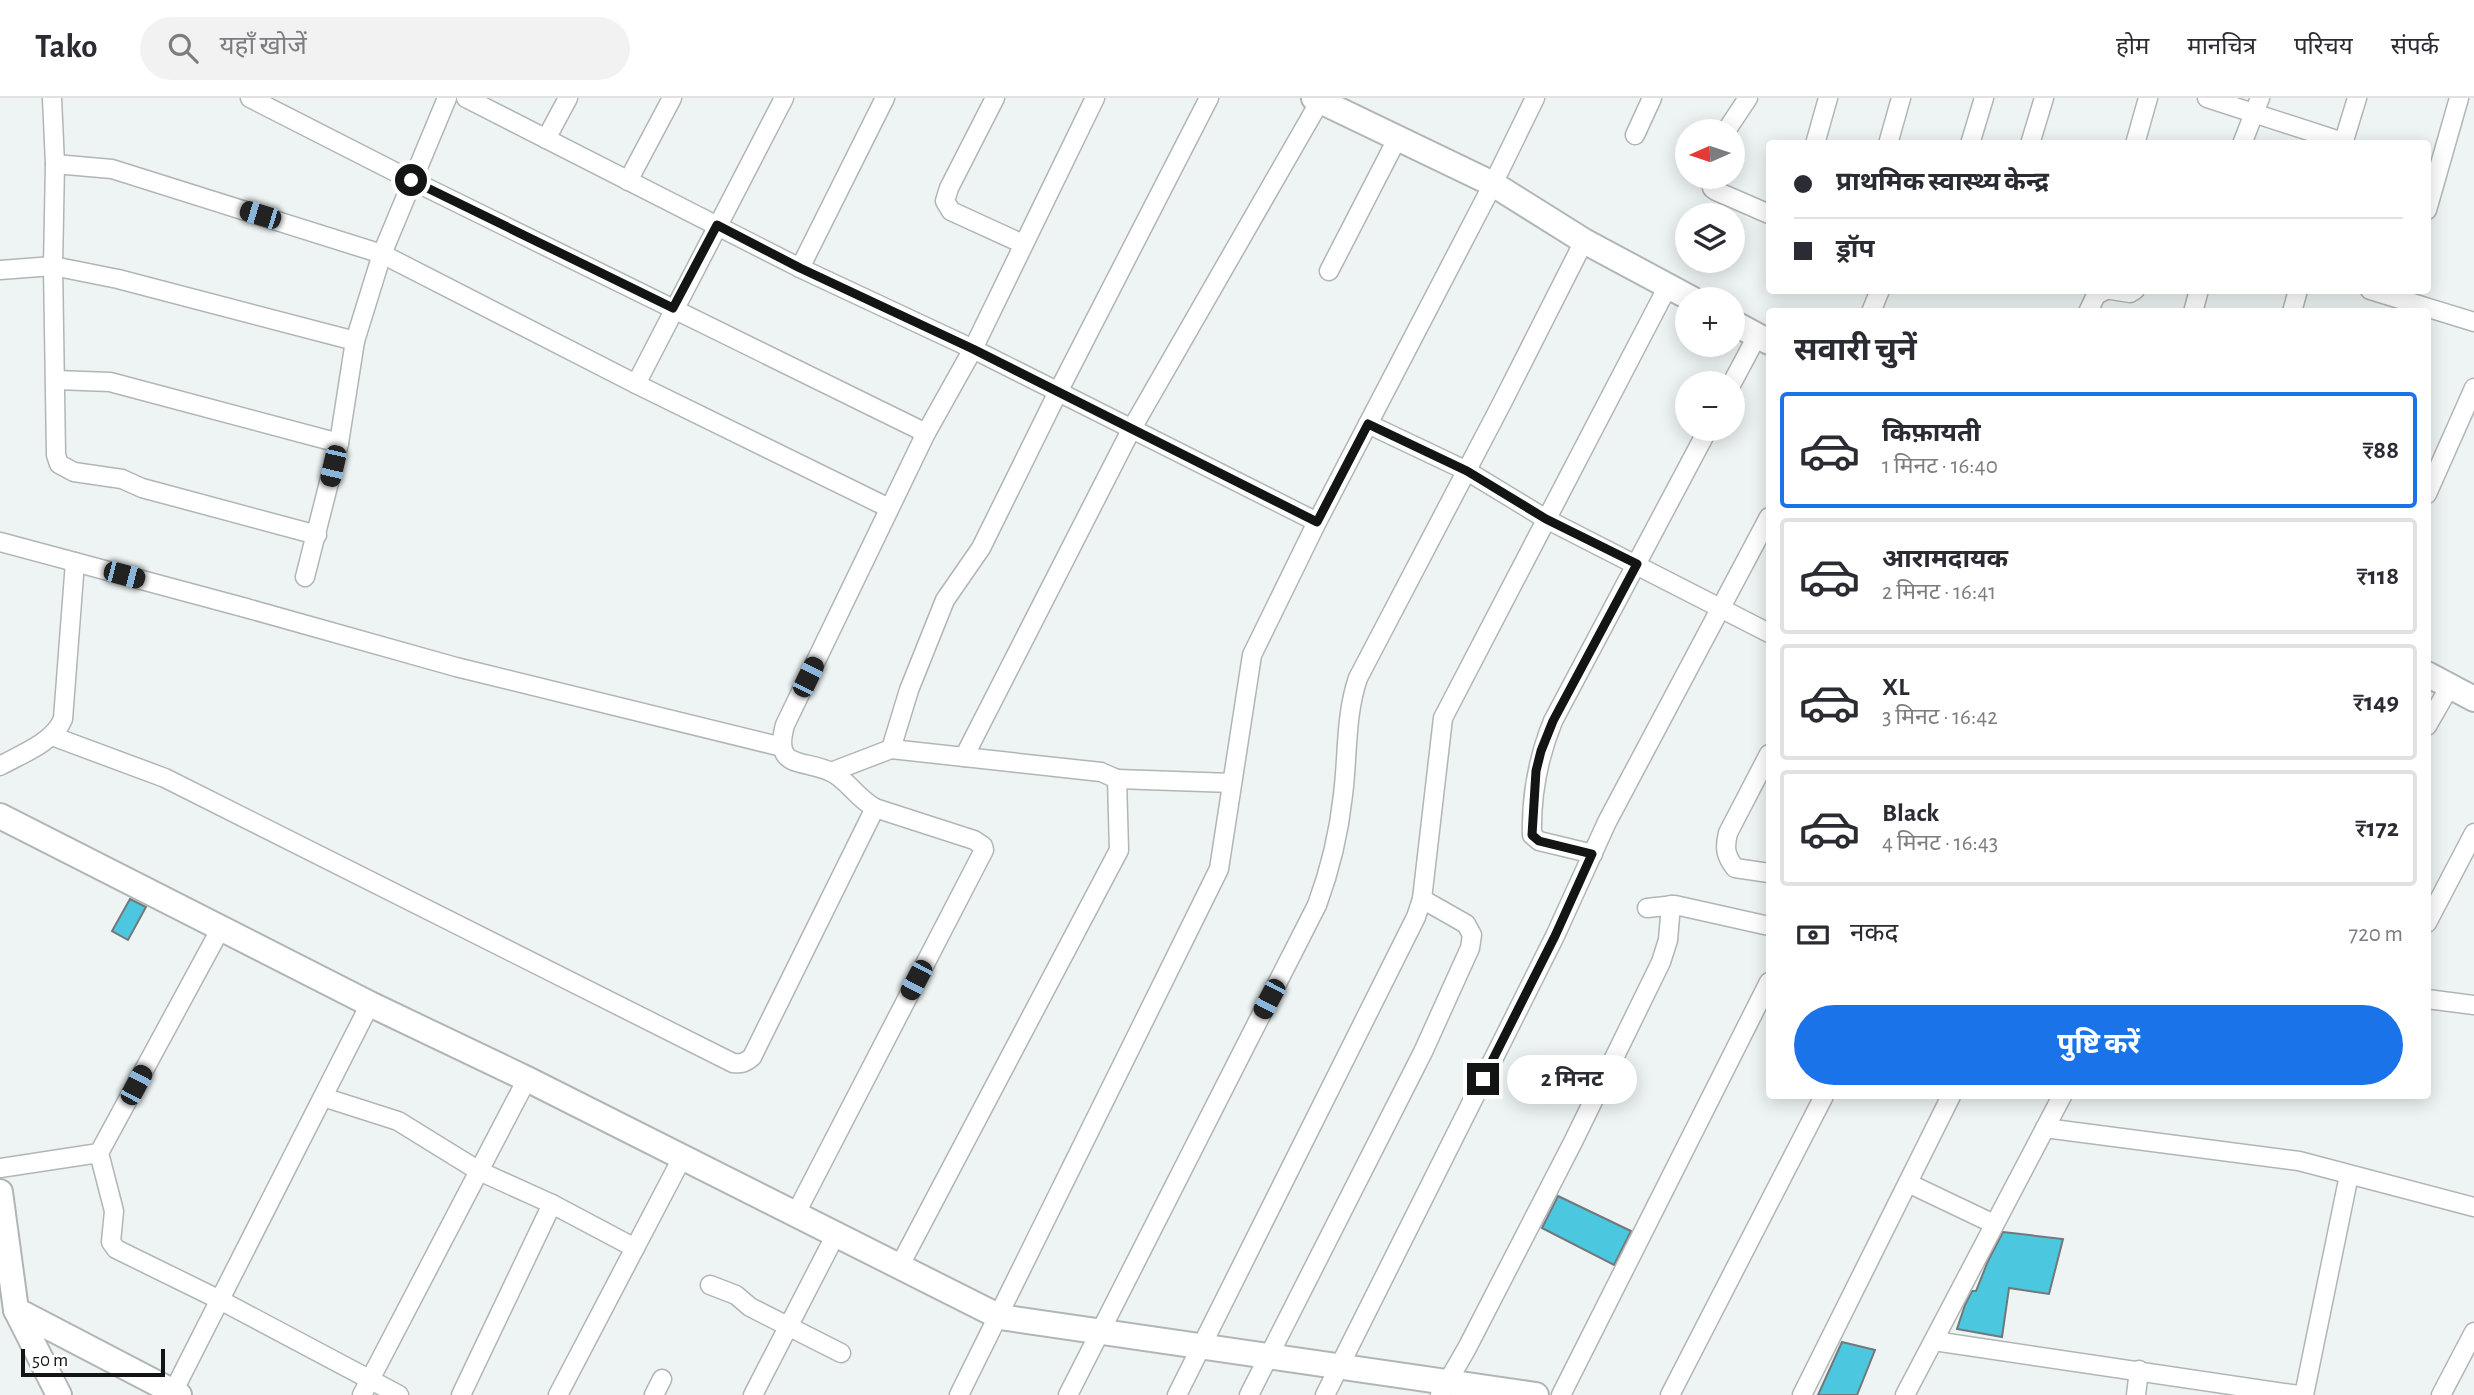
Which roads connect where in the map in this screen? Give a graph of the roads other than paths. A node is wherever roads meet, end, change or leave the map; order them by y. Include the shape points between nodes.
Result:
1 (52, 98) edge
2 (250, 98) edge
3 (447, 98) edge
4 (466, 98) edge
5 (568, 98) edge
6 (672, 98) edge
7 (784, 98) edge
8 (885, 98) edge
9 (995, 98) edge
10 (1095, 98) edge
11 (1209, 98) edge
12 (1535, 98) edge
13 (1651, 98) edge
14 (1748, 98) edge
15 (1828, 98) edge
16 (1901, 98) edge
17 (1984, 98) edge
18 (2044, 98) edge
19 (2148, 98) edge
20 (2207, 98) edge
21 (2357, 98) edge
22 (2459, 98) edge
23 (1317, 99) edge
24 (2257, 105) edge
25 (1734, 119) edge
26 (1634, 135) dead end
27 (546, 139) junction
28 (1397, 139) junction
29 (1816, 140) edge
30 (1889, 140) edge
31 (1971, 140) edge
32 (2031, 140) edge
33 (2136, 140) edge
34 (2244, 140) edge
35 (2336, 140) edge
36 (2344, 140) edge
37 (55, 164) junction
38 (411, 180) junction
39 (628, 181) junction
40 (1493, 184) junction
41 (1713, 189) edge
42 (2431, 196) edge
43 (1766, 213) edge
44 (717, 225) junction
45 (1584, 241) junction
46 (1023, 244) junction
47 (382, 254) junction
48 (53, 265) junction
49 (800, 268) junction
50 (0, 270) edge
51 (1329, 271) dead end
52 (1668, 286) junction
53 (1675, 290) edge
54 (2381, 294) edge
55 (2401, 301) edge
56 (673, 308) junction
57 (2425, 308) edge
58 (2431, 310) edge
59 (2474, 322) edge
60 (1745, 329) edge
61 (1763, 339) edge
62 (355, 341) junction
63 (973, 349) junction
64 (1740, 371) edge
65 (56, 380) junction
66 (636, 384) junction
67 (2474, 388) edge
68 (1058, 393) junction
69 (1368, 424) junction
70 (1131, 430) junction
71 (926, 433) junction
72 (1702, 441) edge
73 (338, 443) junction
74 (1467, 471) junction
75 (2431, 485) edge
76 (889, 508) junction
77 (1546, 519) junction
78 (1317, 522) junction
79 (1766, 523) edge
80 (317, 535) junction
81 (0, 542) edge
82 (75, 562) junction
83 (1637, 564) junction
84 (305, 577) dead end
85 (1720, 609) junction
86 (1766, 632) edge
87 (2431, 676) edge
88 (2450, 686) junction
89 (2474, 699) edge
90 (2431, 719) edge
91 (52, 736) junction
92 (782, 747) junction
93 (891, 749) junction
94 (964, 757) junction
95 (1766, 760) edge
96 (0, 766) edge
97 (831, 772) junction
98 (1117, 779) junction
99 (1232, 783) junction
100 (875, 808) junction
101 (0, 816) edge
102 (2474, 833) edge
103 (1592, 854) junction
104 (1766, 873) edge
105 (1422, 899) junction
106 (1671, 905) junction
107 (1647, 908) dead end
108 (2431, 915) edge
109 (1766, 925) edge
110 (221, 928) junction
111 (1766, 988) edge
112 (2431, 999) edge
113 (370, 1004) junction
114 (2474, 1004) edge
115 (527, 1079) junction
116 (323, 1097) junction
117 (1822, 1099) edge
118 (1950, 1099) edge
119 (2060, 1099) edge
120 (2045, 1128) junction
121 (99, 1153) junction
122 (682, 1158) junction
123 (0, 1168) edge
124 (478, 1171) junction
125 (2349, 1175) junction
126 (1908, 1183) junction
127 (0, 1192) edge
128 (552, 1204) junction
129 (2474, 1207) edge
130 (795, 1214) junction
131 (1994, 1224) junction
132 (836, 1234) junction
133 (635, 1248) junction
134 (899, 1267) junction
135 (710, 1285) dead end
136 (220, 1300) junction
137 (16, 1310) junction
138 (1000, 1317) junction
139 (790, 1327) junction
140 (1101, 1331) junction
141 (2474, 1332) edge
142 (1934, 1340) junction
143 (1202, 1347) junction
144 (841, 1353) dead end
145 (1269, 1356) junction
146 (1340, 1365) junction
147 (2139, 1370) junction
148 (365, 1387) edge
149 (1443, 1388) edge
150 (176, 1393) edge
151 (59, 1395) edge
152 (399, 1395) edge
153 (461, 1395) edge
154 (558, 1395) edge
155 (753, 1395) edge
156 (959, 1395) edge
157 (1069, 1395) edge
158 (1177, 1395) edge
159 (1249, 1395) edge
160 (1325, 1395) edge
161 (1536, 1395) edge
162 (1561, 1395) edge
163 (1670, 1395) edge
164 (1802, 1395) edge
165 (1905, 1395) edge
166 (2136, 1395) edge
167 (2301, 1395) edge
168 (2441, 1395) edge

1 - 37 street
2 - 38 street
3 - 38 street
4 - 27 street
5 - 27 street
6 - 39 street
7 - 44 street
8 - 49 street
9 - 46 street via 945,201 951,211
10 - 46 street
11 - 68 street
12 - 40 street
13 - 26 street
14 - 25 street
15 - 29 street
16 - 30 street
17 - 31 street
18 - 32 street
19 - 33 street
20 - 24 street
21 - 36 street
22 - 42 street
23 - 28 street
23 - 70 street
24 - 34 street
24 - 35 street
27 - 39 street
28 - 40 street
28 - 51 street
37 - 47 street via 113,169
37 - 48 street
38 - 47 street
38 - 56 street
39 - 44 street
40 - 45 street
40 - 69 street
41 - 43 street
44 - 49 street
44 - 56 street
45 - 52 street
45 - 74 street
46 - 63 street
47 - 62 street
47 - 66 street
48 - 50 street
48 - 62 street
48 - 65 street
49 - 63 street
52 - 53 street
52 - 77 street
54 - 55 street
55 - 57 street
56 - 66 street
56 - 71 street
58 - 59 street
60 - 61 street
61 - 64 street
62 - 73 street
63 - 68 street
63 - 71 street
65 - 73 street via 110,383
65 - 80 street via 56,454 65,469 122,479
66 - 76 street
67 - 75 street
68 - 70 street
68 - 93 street via 981,548 945,600
69 - 74 street
69 - 78 street
70 - 78 street
70 - 94 street
71 - 76 street
72 - 83 street
73 - 80 street
74 - 77 street
74 - 140 street via 1357,678 1350,702 1343,797 1317,905
76 - 92 street via 785,725
77 - 83 street
77 - 105 street via 1443,718
78 - 99 street via 1252,655
79 - 85 street
80 - 84 street
81 - 82 street
82 - 91 street via 65,710
82 - 92 street via 456,667
83 - 85 street
83 - 103 street via 1553,721 1536,771 1532,835 1539,841
85 - 86 street
85 - 103 street
87 - 88 street
88 - 89 street
88 - 90 street
91 - 96 street
91 - 100 street via 165,778 733,1063 752,1057
92 - 97 street via 794,762
93 - 94 street
93 - 97 street
94 - 98 street via 1101,772
95 - 104 street via 1725,845 1735,868
97 - 100 street
98 - 99 street
98 - 134 street via 1119,850
99 - 138 street via 1219,869
100 - 130 street via 974,840 984,850
101 - 110 street
102 - 108 street
103 - 146 street
105 - 143 street
105 - 145 street via 1466,924 1472,935 1470,948 1423,1052
106 - 107 street
106 - 109 street
106 - 149 street via 1661,962 1573,1142
110 - 113 street
110 - 121 street
111 - 162 street
112 - 114 street
113 - 115 street
113 - 116 street
115 - 122 street
115 - 124 street
116 - 124 street via 398,1121
116 - 136 street
117 - 163 street
118 - 126 street
119 - 120 street
120 - 125 street via 2299,1161
120 - 131 street
121 - 123 street
121 - 136 street via 114,1211 113,1247
122 - 130 street
122 - 133 street
124 - 128 street
124 - 148 street
125 - 129 street
125 - 167 street
126 - 131 street
126 - 164 street
127 - 137 street
128 - 133 street
128 - 153 street
130 - 132 street
131 - 142 street
132 - 134 street
132 - 139 street
133 - 154 street
134 - 138 street
135 - 139 street
136 - 148 street
136 - 150 street
137 - 150 street
137 - 151 street
138 - 140 street
138 - 156 street
139 - 144 street
139 - 155 street
140 - 143 street
140 - 157 street
141 - 168 street
142 - 147 street
142 - 165 street
143 - 145 street
143 - 158 street
145 - 146 street
145 - 159 street
146 - 149 street
146 - 160 street
147 - 166 street
147 - 167 street
148 - 152 street
149 - 161 street

